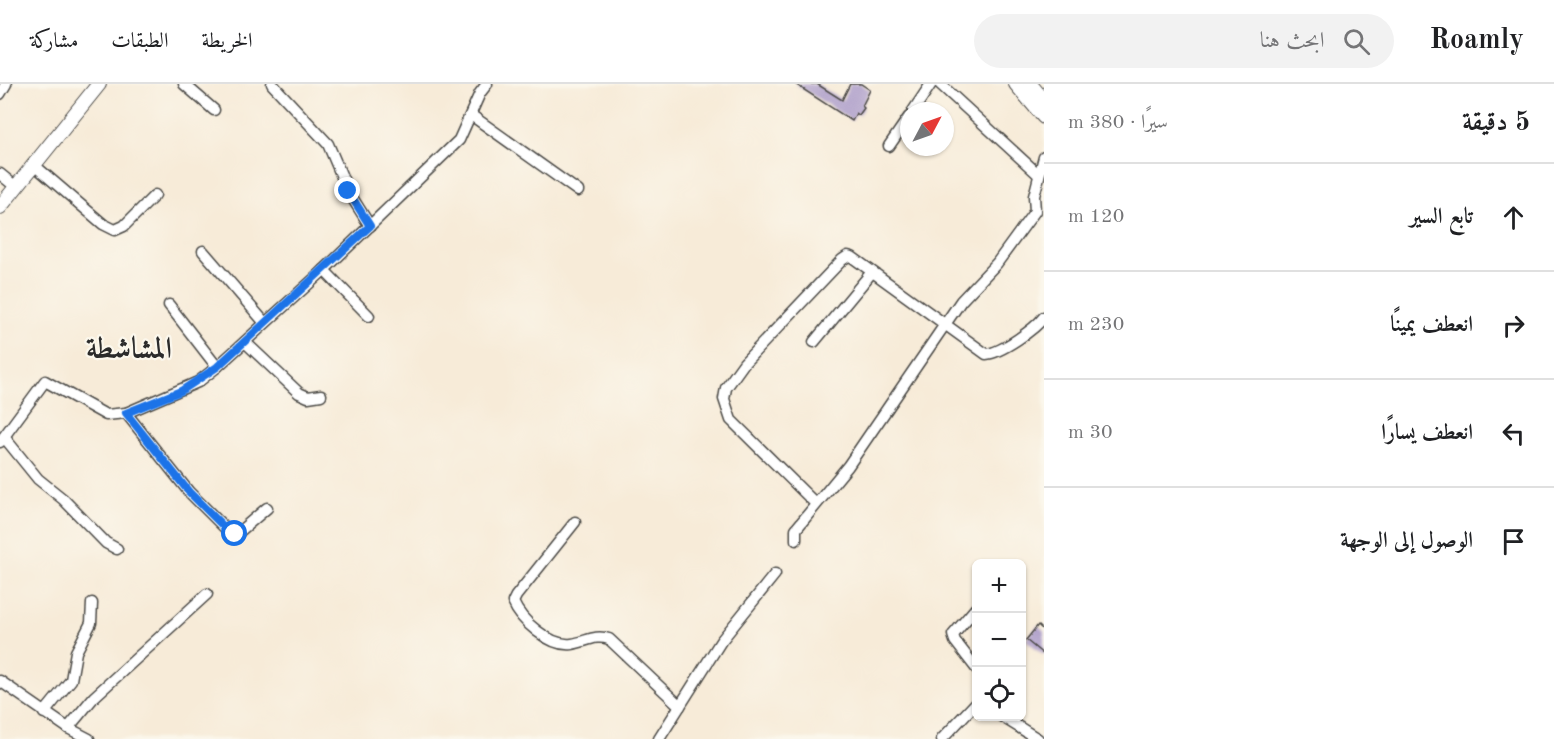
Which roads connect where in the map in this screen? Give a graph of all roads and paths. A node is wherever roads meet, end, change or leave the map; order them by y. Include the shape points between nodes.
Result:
1 (6, 84) edge
2 (99, 84) edge
3 (184, 84) edge
4 (272, 84) edge
5 (487, 84) edge
6 (931, 84) edge
7 (940, 84) edge
8 (1016, 84) edge
9 (1030, 84) edge
10 (0, 94) edge
11 (1042, 96) edge
12 (919, 102) edge
13 (214, 110) dead end
14 (471, 115) junction
15 (1044, 117) edge
16 (900, 130) edge
17 (889, 146) dead end
18 (1044, 157) edge
19 (34, 165) junction
20 (0, 174) edge
21 (1039, 175) junction
22 (16, 187) junction
23 (578, 191) dead end
24 (155, 195) dead end
25 (0, 207) edge
26 (1039, 211) edge
27 (370, 226) junction
28 (203, 251) dead end
29 (324, 270) junction
30 (872, 272) junction
31 (169, 305) dead end
32 (369, 316) dead end
33 (1044, 317) edge
34 (265, 323) junction
35 (944, 326) junction
36 (245, 342) junction
37 (814, 342) dead end
38 (217, 367) junction
39 (321, 395) dead end
40 (126, 413) junction
41 (2, 440) edge
42 (816, 504) junction
43 (267, 508) dead end
44 (575, 522) dead end
45 (796, 540) dead end
46 (117, 549) dead end
47 (775, 574) dead end
48 (207, 594) dead end
49 (92, 603) dead end
50 (972, 613) edge
51 (975, 667) edge
52 (0, 681) edge
53 (680, 706) junction
54 (972, 707) edge
55 (44, 713) junction
56 (1008, 721) edge
57 (68, 728) junction
58 (89, 739) edge
59 (659, 739) edge
60 (942, 739) edge
61 (1038, 739) edge

1 - 10 street
2 - 19 main road
3 - 13 street
4 - 27 street via 328,144 348,191
5 - 14 street
6 - 12 street
7 - 21 street
8 - 15 main road
9 - 11 main road
14 - 23 street
14 - 27 street via 459,140
16 - 17 street
18 - 21 street
19 - 22 main road
19 - 24 street via 103,224 116,230
20 - 22 street
21 - 26 street via 1034,196
22 - 25 main road
26 - 35 street
27 - 29 street
28 - 34 street
29 - 32 street
29 - 34 street
30 - 35 street
30 - 37 street
30 - 42 street via 852,257 846,258 776,326 726,388 724,399 731,420
31 - 38 street
33 - 35 street via 990,354
34 - 36 street
35 - 42 street via 873,432
36 - 38 street
36 - 39 street via 299,393 308,397
38 - 40 street via 181,391
40 - 41 street via 106,415 45,381
40 - 43 street via 189,492 230,533 239,532
41 - 46 street via 38,479
42 - 45 street via 796,529
44 - 53 street via 516,596 516,610 558,642 571,645 595,637 609,639
47 - 53 street via 721,640
48 - 57 street via 94,697
49 - 55 street via 91,623 76,652 71,680
50 - 51 street via 954,638
52 - 55 street
53 - 59 street
54 - 60 street
55 - 57 street
56 - 61 street
57 - 58 street

